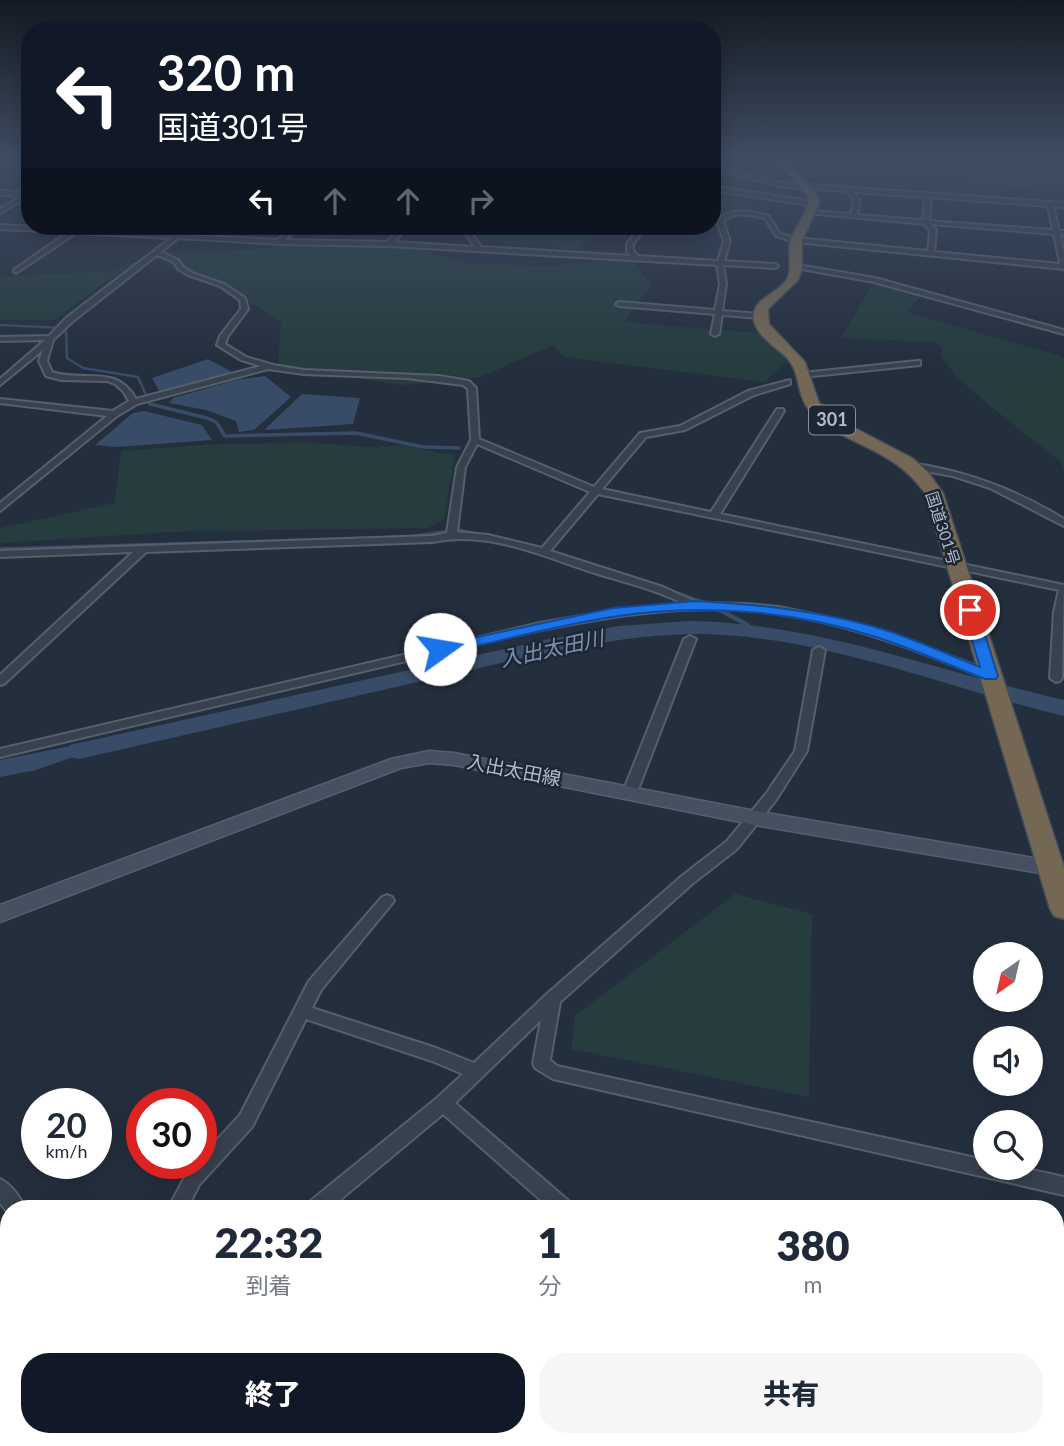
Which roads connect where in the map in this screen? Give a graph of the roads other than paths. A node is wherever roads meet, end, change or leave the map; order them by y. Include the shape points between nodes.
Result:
1 (722, 226) edge
2 (773, 226) edge
3 (803, 226) edge
4 (930, 226) edge
5 (981, 226) edge
6 (0, 227) edge
7 (21, 228) edge
8 (1060, 233) edge
9 (69, 235) edge
10 (156, 235) edge
11 (288, 235) edge
12 (397, 235) edge
13 (469, 235) edge
14 (636, 235) edge
15 (176, 236) junction
16 (796, 240) junction
17 (280, 242) junction
18 (389, 244) junction
19 (479, 249) junction
20 (156, 252) junction
21 (931, 253) junction
22 (638, 258) junction
23 (720, 263) junction
24 (775, 266) dead end
25 (1064, 266) edge
26 (798, 267) junction
27 (16, 271) dead end
28 (619, 304) dead end
29 (719, 313) junction
30 (760, 316) junction
31 (1063, 331) edge
32 (715, 334) dead end
33 (50, 338) junction
34 (0, 339) edge
35 (916, 363) dead end
36 (268, 367) junction
37 (803, 375) junction
38 (787, 382) dead end
39 (0, 383) edge
40 (0, 401) edge
41 (134, 402) junction
42 (780, 411) dead end
43 (114, 414) junction
44 (475, 440) junction
45 (916, 467) junction
46 (596, 491) junction
47 (0, 508) edge
48 (715, 514) junction
49 (1064, 523) edge
50 (452, 535) junction
51 (144, 548) junction
52 (543, 553) junction
53 (0, 554) edge
54 (956, 566) junction
55 (1064, 589) edge
56 (695, 605) junction
57 (690, 639) dead end
58 (819, 650) dead end
59 (991, 676) junction
60 (1056, 678) dead end
61 (0, 681) edge
62 (0, 753) edge
63 (630, 792) junction
64 (755, 818) junction
65 (1056, 869) edge
66 (387, 901) dead end
67 (1064, 909) edge
68 (0, 914) edge
69 (553, 999) junction
70 (302, 1011) junction
71 (477, 1072) junction
72 (443, 1103) junction
73 (1064, 1186) edge
74 (182, 1200) edge
75 (326, 1200) edge
76 (554, 1200) edge

1 - 23 street via 726,241
2 - 16 street via 778,234
3 - 16 highway
4 - 21 street
5 - 8 street
6 - 7 street
8 - 25 street
9 - 27 street
10 - 15 street
11 - 17 street
12 - 18 street
13 - 19 street
14 - 22 street via 629,244
15 - 17 street
15 - 20 street
16 - 21 street
16 - 26 highway
17 - 18 street
18 - 19 street
19 - 22 street
20 - 33 street
20 - 36 street via 243,299 244,309 221,345 246,362
21 - 25 street
22 - 23 street
23 - 24 street
23 - 29 street
26 - 30 highway via 788,286 764,305
26 - 31 street via 866,278
28 - 29 street
29 - 30 street
29 - 32 street
30 - 37 highway, 国道301号 / 301
33 - 34 street
33 - 39 street
33 - 41 street via 43,361 49,374 117,380
35 - 37 street
36 - 41 street
36 - 44 street via 464,382 472,388
37 - 45 highway, 国道301号 / 301 via 805,394 823,414
38 - 46 street via 751,393 682,428 643,435
40 - 43 street
41 - 43 street
42 - 48 street
43 - 47 street
44 - 46 street
44 - 50 street via 461,467
45 - 49 street via 999,489
45 - 54 highway, 国道301号 / 301 via 934,493
46 - 48 street
46 - 52 street
48 - 54 street
50 - 51 street
50 - 52 street
51 - 53 street
51 - 61 street
52 - 56 street
54 - 55 street
54 - 59 highway, 国道301号 / 301
55 - 60 street
56 - 59 street via 750,608 838,622 880,633
56 - 62 street via 574,619
57 - 63 street
58 - 64 street via 801,751
59 - 65 highway, 国道301号 / 301
63 - 64 main road, 入出太田線
63 - 68 main road, 入出太田線 via 454,759 408,761 286,803
64 - 65 main road, 入出太田線
64 - 69 street via 732,845
65 - 67 highway, 国道301号 / 301
66 - 70 street via 315,986
69 - 71 street
69 - 73 street via 541,1063 554,1072
70 - 71 street
70 - 74 street via 246,1121 193,1179
71 - 72 street
72 - 75 street
72 - 76 street

